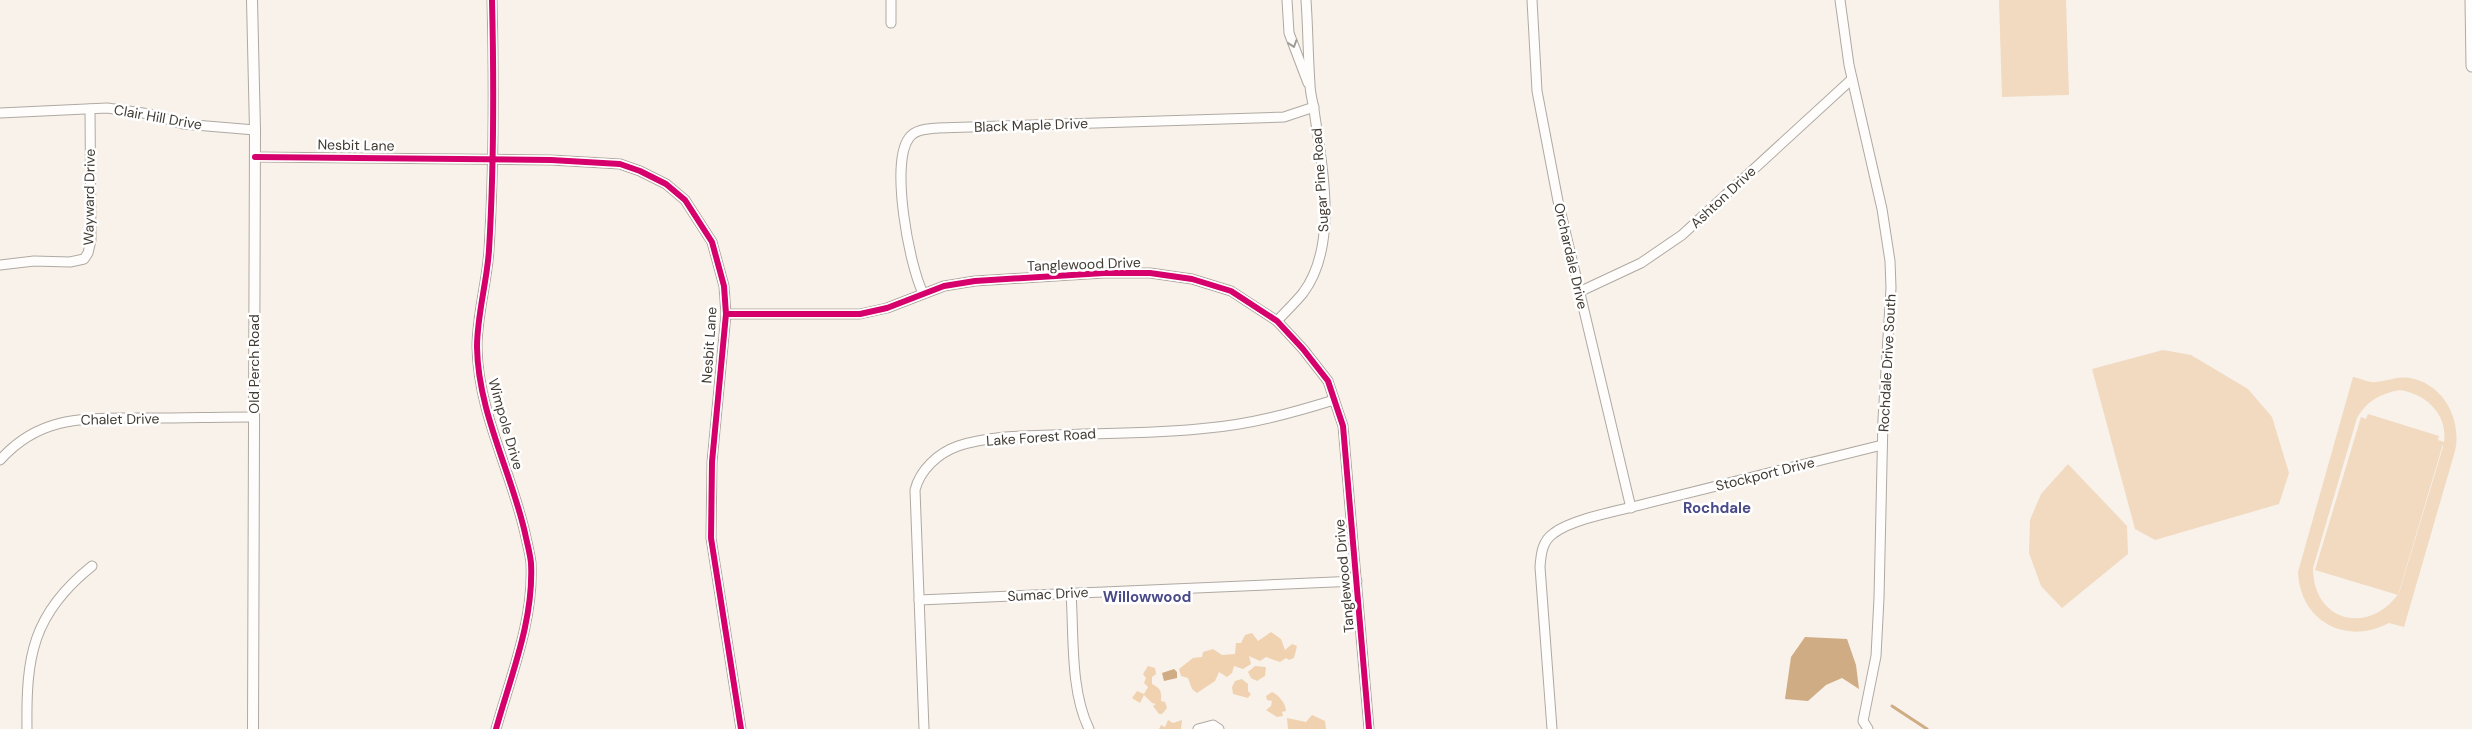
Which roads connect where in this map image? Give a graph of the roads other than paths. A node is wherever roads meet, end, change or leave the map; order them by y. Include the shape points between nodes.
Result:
1 (252, 0) edge
2 (492, 0) edge
3 (891, 0) edge
4 (1287, 0) edge
5 (1306, 0) edge
6 (1532, 0) edge
7 (1840, 0) edge
8 (2470, 0) edge
9 (891, 24) dead end
10 (2472, 66) edge
11 (1852, 79) junction
12 (1310, 85) junction
13 (1314, 107) junction
14 (90, 109) junction
15 (0, 112) edge
16 (255, 130) junction
17 (255, 157) junction
18 (492, 160) junction
19 (0, 265) edge
20 (1579, 292) junction
21 (923, 293) junction
22 (726, 314) junction
23 (1277, 321) junction
24 (1334, 400) junction
25 (253, 417) junction
26 (1882, 445) junction
27 (0, 460) edge
28 (1631, 508) junction
29 (92, 566) dead end
30 (1357, 581) junction
31 (1071, 593) junction
32 (919, 600) junction
33 (1864, 726) edge
34 (28, 729) edge
35 (253, 729) edge
36 (496, 729) edge
37 (741, 729) edge
38 (924, 729) edge
39 (1089, 729) edge
40 (1198, 729) edge
41 (1219, 729) edge
42 (1369, 729) edge
43 (1552, 729) edge

1 - 16 street, Old Perch Road
2 - 18 street, Wimpole Drive
3 - 9 street
4 -> 12 street, Sugar Pine Road via 1289,33
5 - 12 street, Sugar Pine Road
6 - 20 street, Orchardale Drive via 1537,92
7 - 11 street, Rochdale Drive South
8 - 10 main road
11 - 20 street, Ashton Drive via 1682,235 1641,263
11 - 26 street, Rochdale Drive South via 1882,208 1890,261
12 - 13 street, Sugar Pine Road
13 - 21 street, Black Maple Drive via 1284,117 938,128 911,135 904,146 902,184 910,254
13 - 23 street, Sugar Pine Road via 1324,239 1317,267 1303,292
14 - 15 street, Clair Hill Drive
14 - 16 street, Clair Hill Drive via 132,111 182,124
14 - 19 street, Wayward Drive via 91,240 84,259
16 - 17 street, Old Perch Road
17 - 18 street, Nesbit Lane
17 - 25 street, Old Perch Road
18 - 22 street, Nesbit Lane via 620,164 666,184 685,200 712,242 724,286
18 - 36 street, Wimpole Drive via 488,263 478,356 487,411 520,511 530,562 525,626
20 - 28 street, Orchardale Drive
21 - 22 street, Tanglewood Drive via 887,308 860,314
21 - 23 street, Tanglewood Drive via 975,281 1104,272 1150,273 1192,279 1231,291
22 - 37 street, Nesbit Lane via 712,462 712,538
23 - 24 street, Tanglewood Drive via 1328,381
24 - 30 street, Tanglewood Drive via 1343,426
24 - 32 street, Lake Forest Road via 1288,415 1239,425 1175,431 1000,437 956,447 927,465 914,490
25 - 27 street, Chalet Drive via 82,418 45,427 25,438
25 - 35 street, Old Perch Road
26 - 28 street, Stockport Drive
26 - 33 street, Rochdale Drive South via 1882,549 1876,656
28 - 43 street, Stockport Drive via 1576,522 1554,532 1542,550 1540,567
29 - 34 street via 71,583 50,610 36,638 28,671
30 - 31 street, Sumac Drive
30 - 42 street, Tanglewood Drive
31 - 32 street, Sumac Drive
31 - 39 street via 1075,673
32 - 38 street, Lake Forest Road
40 - 41 street via 1213,725

